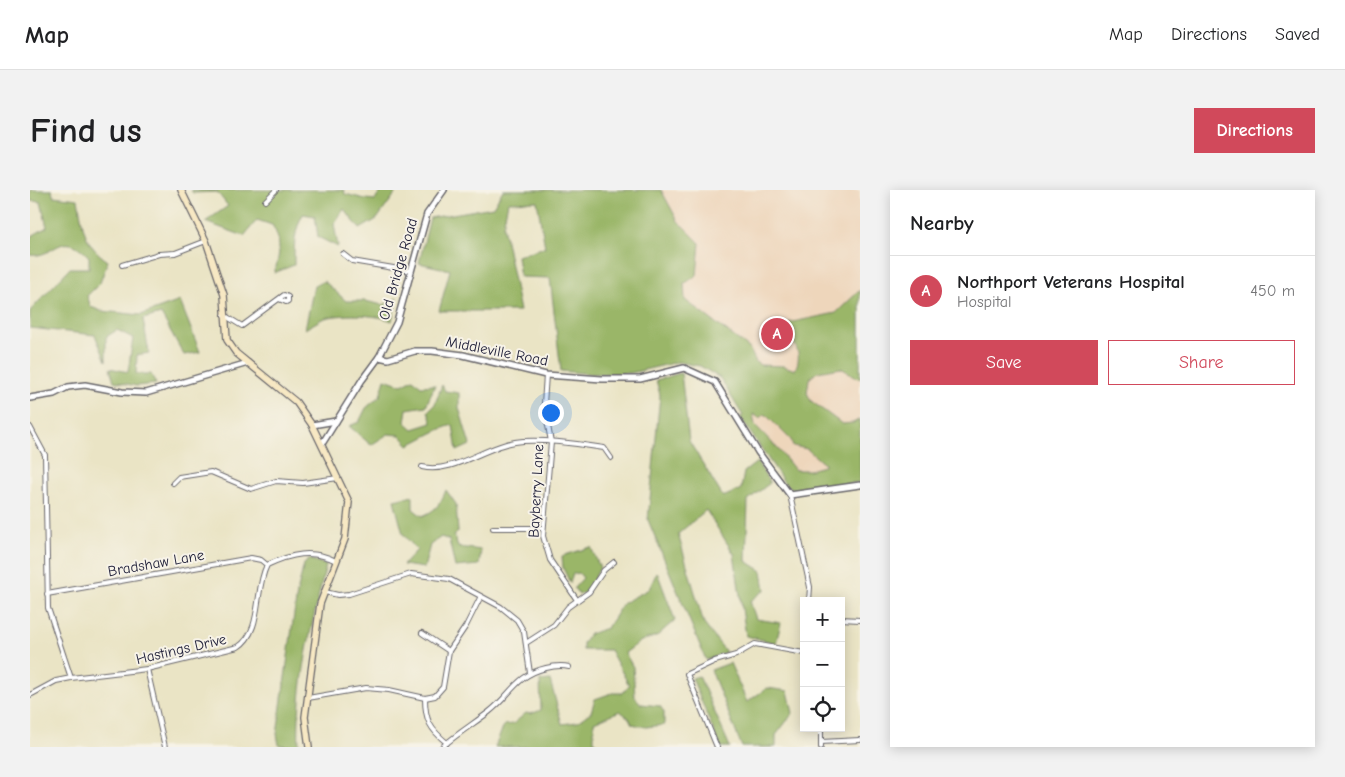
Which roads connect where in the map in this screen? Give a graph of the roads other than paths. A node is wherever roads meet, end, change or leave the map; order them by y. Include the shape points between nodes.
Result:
1 (181, 190) edge
2 (276, 190) edge
3 (444, 190) edge
4 (265, 201) dead end
5 (206, 242) junction
6 (343, 254) dead end
7 (122, 265) dead end
8 (411, 271) junction
9 (279, 300) dead end
10 (224, 315) junction
11 (380, 357) junction
12 (248, 363) junction
13 (546, 375) junction
14 (30, 398) edge
15 (336, 420) junction
16 (312, 425) junction
17 (30, 427) edge
18 (551, 442) junction
19 (322, 444) junction
20 (611, 458) dead end
21 (422, 467) dead end
22 (338, 478) junction
23 (174, 483) dead end
24 (860, 485) edge
25 (790, 495) junction
26 (493, 528) dead end
27 (543, 528) junction
28 (336, 561) junction
29 (614, 562) dead end
30 (267, 565) junction
31 (325, 592) junction
32 (47, 594) junction
33 (809, 597) edge
34 (480, 598) junction
35 (577, 600) junction
36 (845, 619) edge
37 (860, 620) edge
38 (422, 633) dead end
39 (526, 643) junction
40 (449, 651) junction
41 (800, 652) edge
42 (569, 667) dead end
43 (147, 669) junction
44 (530, 672) junction
45 (71, 678) junction
46 (30, 694) edge
47 (307, 698) junction
48 (425, 698) junction
49 (821, 732) edge
50 (860, 740) edge
51 (446, 743) junction
52 (821, 745) edge
53 (165, 747) edge
54 (308, 747) edge
55 (442, 747) edge
56 (717, 747) edge

1 - 5 main road
2 - 4 street
3 - 8 street, Old Bridge Road via 427,214
5 - 7 street
5 - 10 main road via 224,295
6 - 8 street via 352,261
8 - 11 street, Old Bridge Road via 397,322
9 - 10 street via 242,326
10 - 12 main road via 227,340
11 - 13 street, Middleville Road via 388,359 415,351 463,355
11 - 15 street
12 - 14 street via 146,393 85,385
12 - 16 main road via 296,402
13 - 18 street, Bayberry Lane via 544,404
13 - 25 street, Middleville Road via 640,379 684,368 715,382 758,452
15 - 16 street
15 - 19 street
16 - 19 main road
17 - 32 street via 45,455
18 - 20 street via 604,448
18 - 21 street via 515,442 439,468
18 - 27 street, Bayberry Lane
19 - 22 main road
22 - 23 street via 276,481 251,489 211,472 179,477
22 - 28 main road via 348,502 345,539
24 - 25 street
25 - 33 street via 810,587
26 - 27 street
27 - 35 street, Bayberry Lane via 550,560
28 - 30 street via 308,553 285,557
28 - 31 main road
29 - 35 street via 604,570 589,592
30 - 32 street, Bradshaw Lane via 251,558
30 - 43 street, Hastings Drive via 259,587 251,634 245,642 230,649
31 - 34 street via 350,594 411,574 449,579
31 - 47 main road via 320,604
32 - 45 street via 48,608
34 - 39 street via 501,607 517,620
34 - 40 street
35 - 39 street via 554,625
36 - 37 street
38 - 40 street
39 - 44 street
40 - 48 street via 442,687 435,696
41 - 56 street via 755,644 688,674
42 - 44 street via 562,665
43 - 45 street, Hastings Drive
43 - 53 street
44 - 51 street via 489,712
45 - 46 street, Hastings Drive via 56,681
47 - 48 street via 366,688
47 - 54 main road
48 - 51 street via 426,720 433,732
49 - 52 street
50 - 52 street
51 - 55 street

